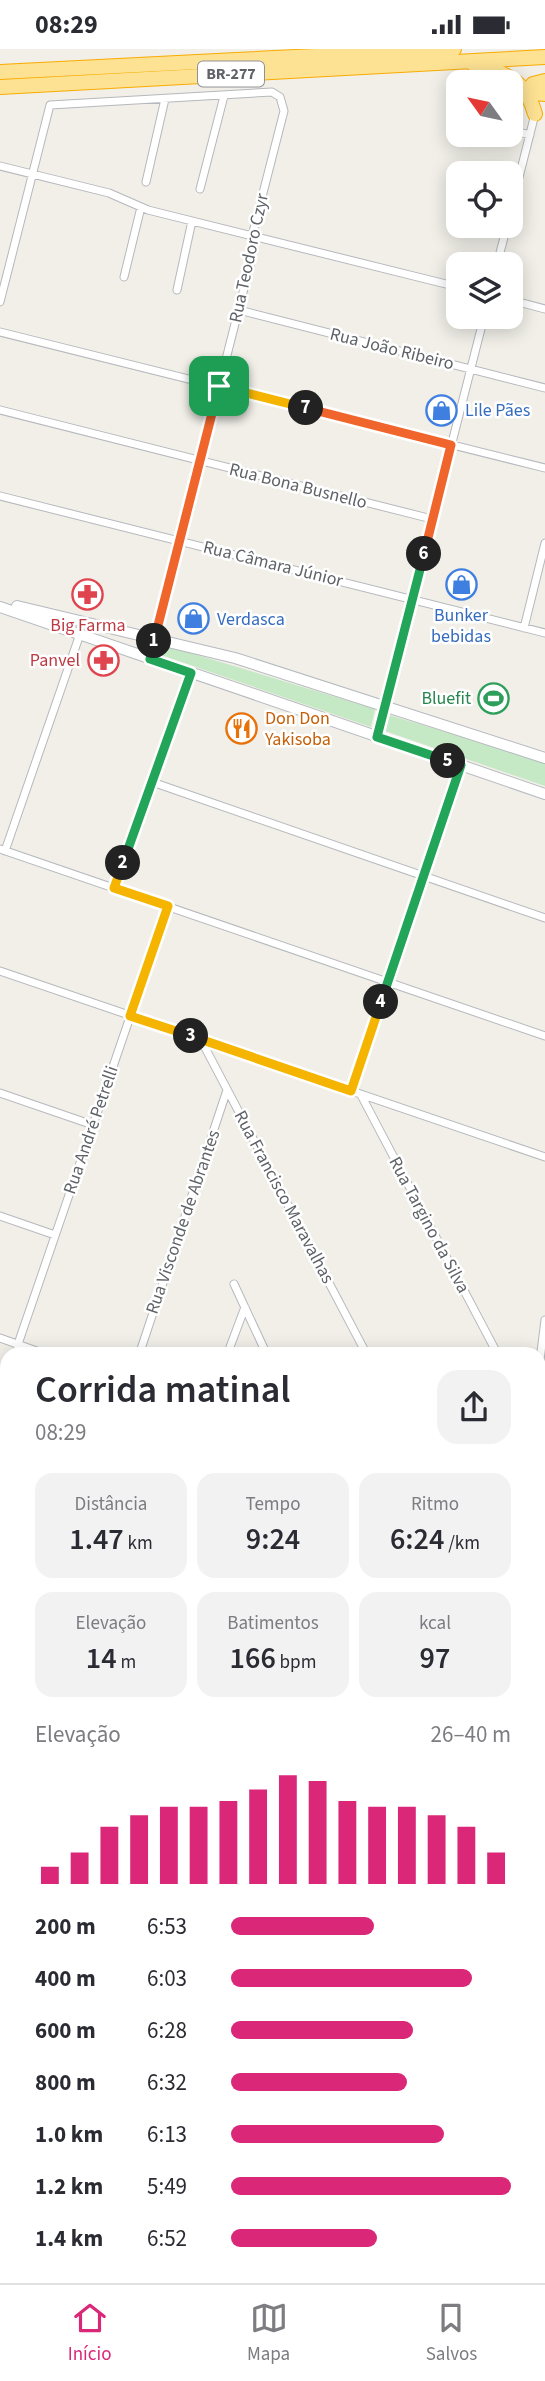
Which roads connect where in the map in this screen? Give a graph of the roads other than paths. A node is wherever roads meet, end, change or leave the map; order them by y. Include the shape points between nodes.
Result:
1 (458, 55) edge
2 (545, 57) edge
3 (0, 72) edge
4 (545, 81) edge
5 (0, 87) edge
6 (527, 92) junction
7 (545, 94) edge
8 (224, 96) junction
9 (165, 99) junction
10 (545, 101) edge
11 (535, 114) junction
12 (523, 133) edge
13 (530, 135) junction
14 (523, 162) edge
15 (0, 166) edge
16 (33, 174) junction
17 (146, 182) dead end
18 (200, 189) dead end
19 (141, 207) junction
20 (192, 221) junction
21 (253, 236) junction
22 (124, 277) dead end
23 (446, 284) edge
24 (177, 290) dead end
25 (0, 303) edge
26 (523, 303) edge
27 (545, 309) edge
28 (239, 310) junction
29 (481, 329) edge
30 (0, 332) edge
31 (470, 369) junction
32 (219, 386) junction
33 (545, 388) edge
34 (0, 410) edge
35 (451, 445) junction
36 (200, 461) junction
37 (545, 468) edge
38 (0, 496) edge
39 (432, 519) junction
40 (180, 541) junction
41 (545, 543) edge
42 (412, 600) junction
43 (0, 605) edge
44 (524, 628) junction
45 (545, 633) edge
46 (80, 634) junction
47 (155, 638) junction
48 (150, 659) junction
49 (191, 673) junction
50 (385, 707) junction
51 (377, 737) junction
52 (545, 758) edge
53 (461, 765) junction
54 (152, 782) junction
55 (545, 795) edge
56 (3, 850) edge
57 (424, 876) junction
58 (114, 888) junction
59 (168, 906) junction
60 (545, 918) edge
61 (0, 971) edge
62 (388, 982) junction
63 (130, 1016) junction
64 (545, 1036) edge
65 (201, 1040) junction
66 (227, 1090) junction
67 (351, 1091) junction
68 (0, 1093) edge
69 (361, 1094) junction
70 (93, 1125) junction
71 (545, 1157) edge
72 (0, 1216) edge
73 (55, 1235) junction
74 (234, 1284) dead end
75 (245, 1307) junction
76 (545, 1320) edge
77 (0, 1338) edge
78 (18, 1344) junction
79 (18, 1347) edge
80 (26, 1347) edge
81 (142, 1347) edge
82 (230, 1347) edge
83 (263, 1347) edge
84 (363, 1347) edge
85 (494, 1347) edge
86 (542, 1347) edge

1 - 2 highway, BR-277
1 - 3 highway, BR-277
1 - 5 highway, BR-277
1 - 6 highway via 508,75
4 - 6 highway via 533,84
6 - 7 highway
6 - 11 highway
8 - 9 street
8 - 18 street
8 - 21 street, Rua Teodoro Czyr via 272,92 284,101
9 - 16 street via 50,105
9 - 17 street
10 - 11 highway
11 - 13 street
12 - 13 street
13 - 14 street
15 - 16 street
16 - 19 street via 109,193
16 - 25 street
19 - 20 street
19 - 22 street
20 - 21 street
20 - 24 street
21 - 23 street
21 - 28 street, Rua Teodoro Czyr
26 - 27 street
28 - 31 street, Rua João Ribeiro
28 - 32 street, Rua Teodoro Czyr
29 - 31 street
30 - 32 street
31 - 33 street, Rua João Ribeiro
31 - 35 street
32 - 35 street
32 - 36 street, Rua Teodoro Czyr
34 - 36 street, Rua Bona Busnello
35 - 37 street
35 - 39 street
36 - 39 street, Rua Bona Busnello
36 - 40 street, Rua Teodoro Czyr
38 - 40 street, Rua Câmara Júnior
39 - 42 street
40 - 42 street, Rua Câmara Júnior
40 - 47 street, Rua Teodoro Czyr
41 - 44 street
42 - 44 street, Rua Câmara Júnior
42 - 50 street
43 - 46 main road
43 - 47 main road
44 - 45 street, Rua Câmara Júnior
46 - 48 main road
46 - 56 street
47 - 48 street, Rua Teodoro Czyr
47 - 50 main road
48 - 49 main road
49 - 51 main road
49 - 54 street
50 - 51 street
50 - 52 main road
51 - 53 main road
53 - 55 main road
53 - 57 street
54 - 57 street
54 - 58 street
56 - 58 street
57 - 60 street
57 - 62 street
58 - 59 street
59 - 62 street
59 - 63 street, Rua André Petrelli
61 - 63 street
62 - 64 street
62 - 67 street
63 - 65 street
63 - 70 street, Rua André Petrelli
65 - 66 street, Rua Francisco Maravalhas
65 - 67 street
66 - 81 street, Rua Visconde de Abrantes
66 - 84 street, Rua Francisco Maravalhas
67 - 69 street
68 - 70 street
69 - 71 street
69 - 85 street, Rua Targino da Silva
70 - 73 street, Rua André Petrelli
72 - 73 street
73 - 78 street, Rua André Petrelli
74 - 75 street
75 - 82 street
75 - 83 street
76 - 86 street
77 - 78 street
78 - 79 street, Rua André Petrelli
78 - 80 street

